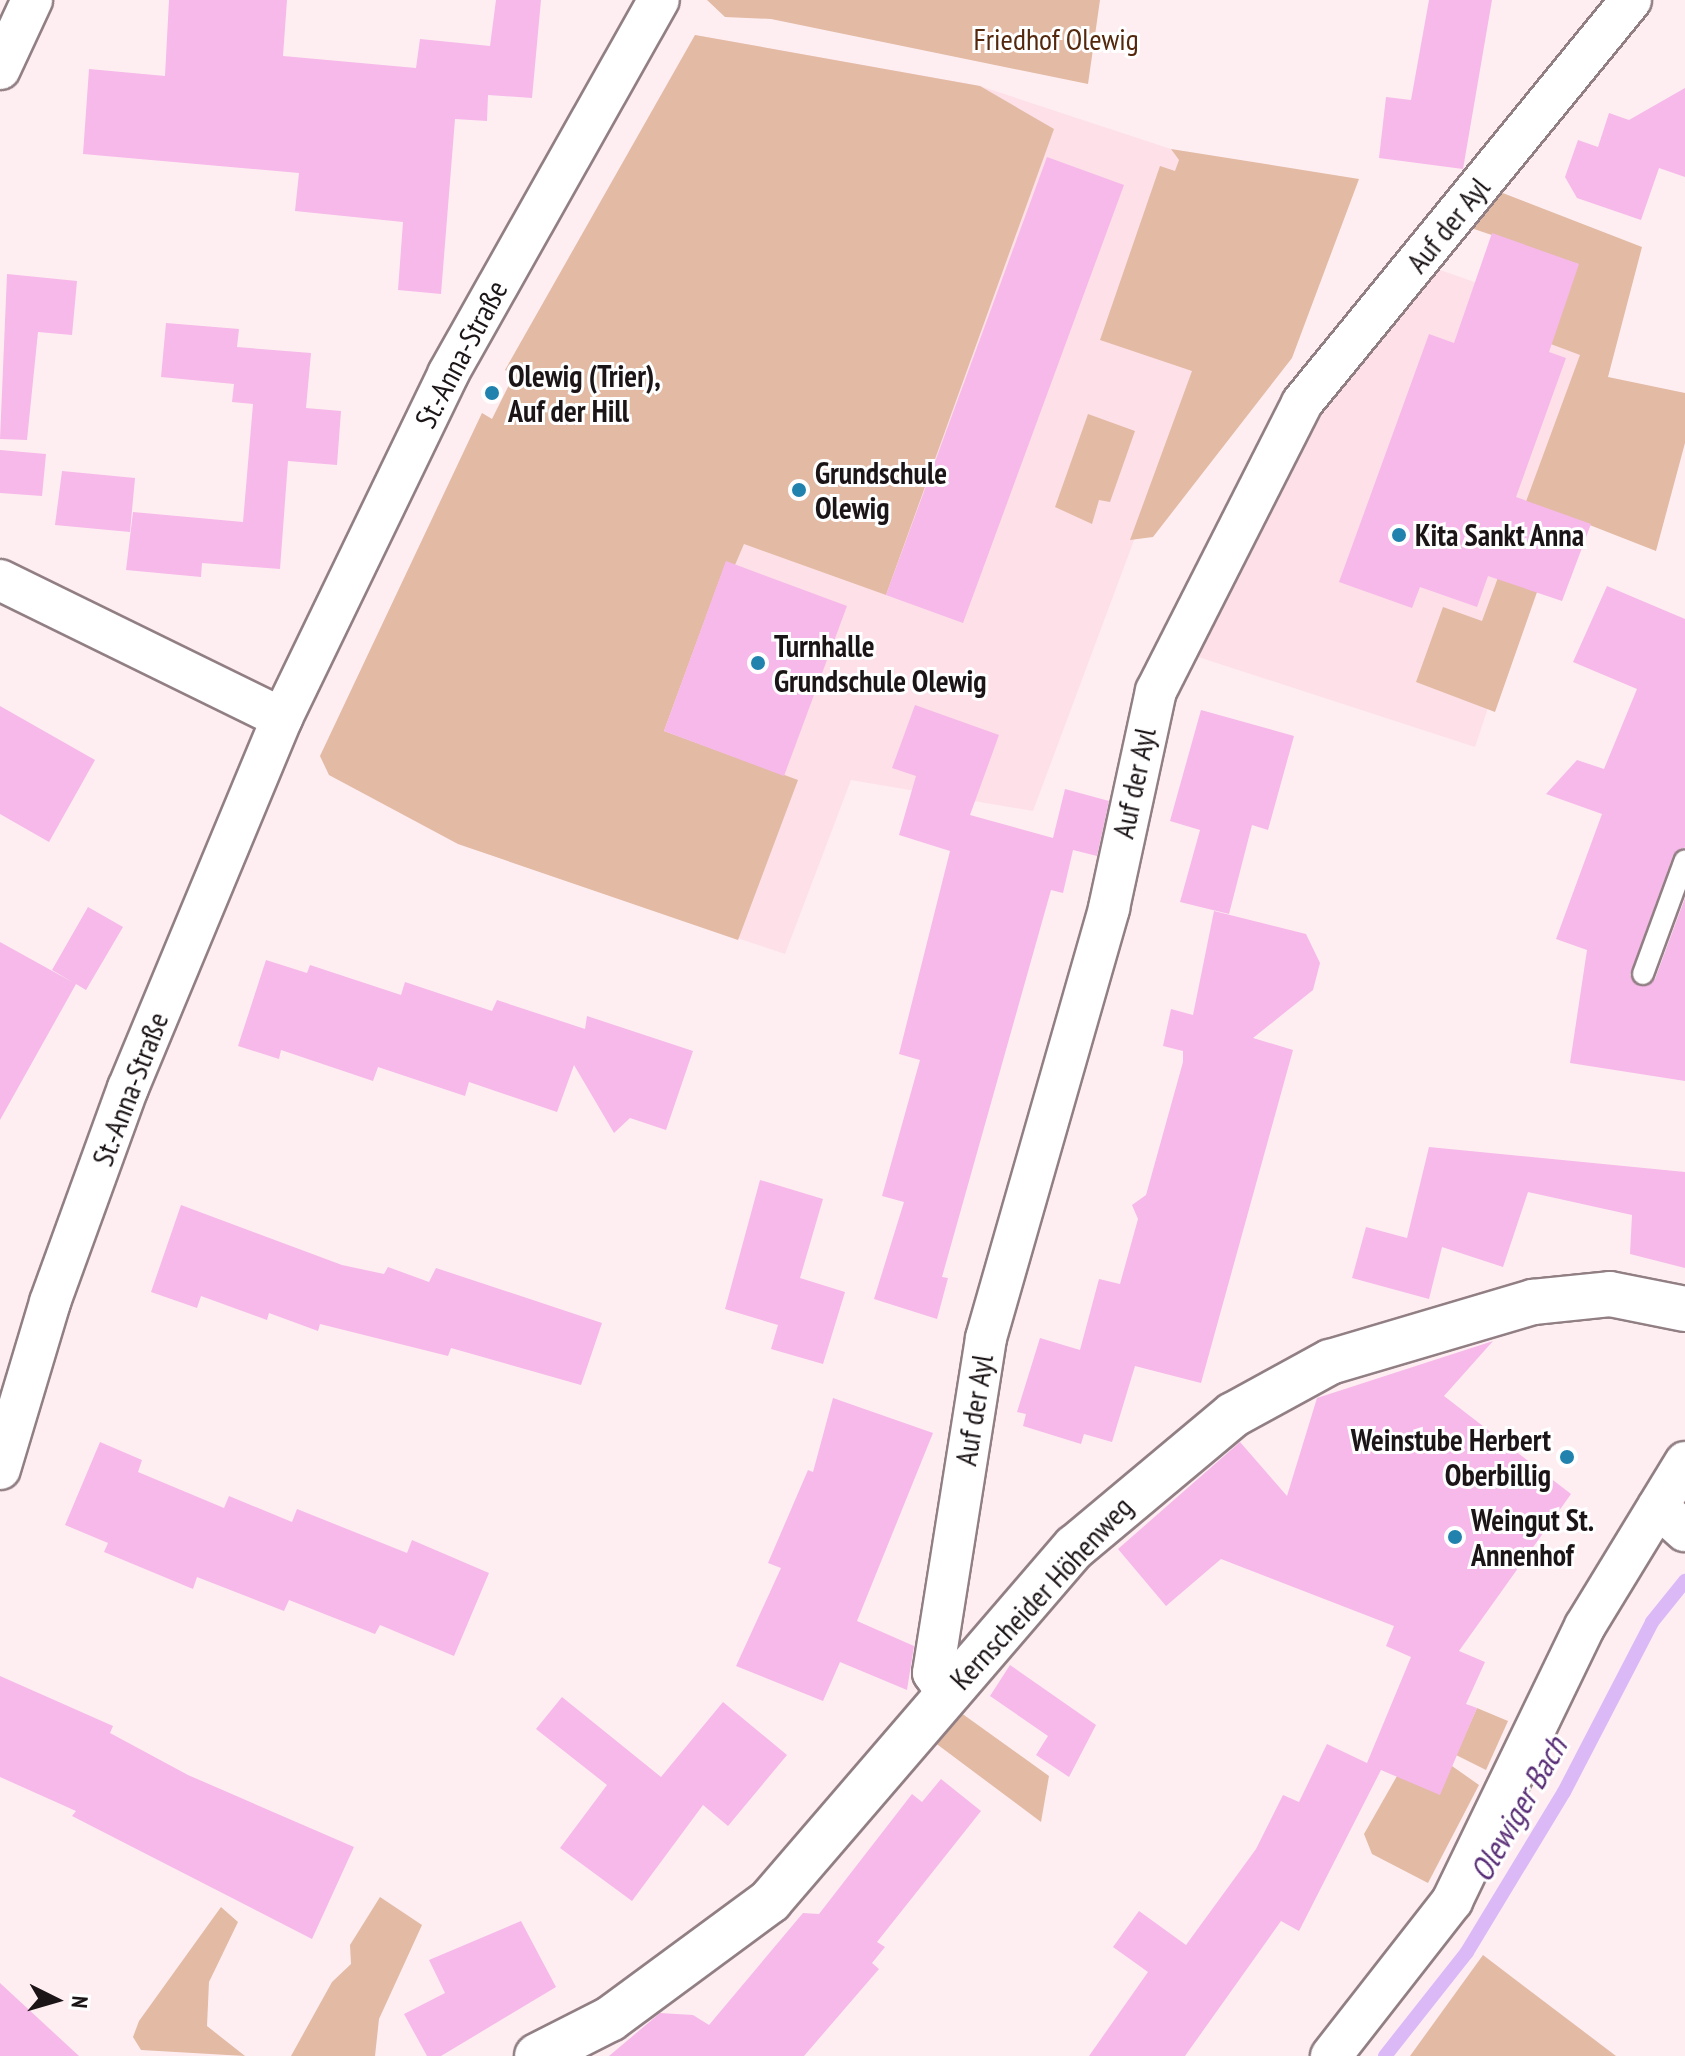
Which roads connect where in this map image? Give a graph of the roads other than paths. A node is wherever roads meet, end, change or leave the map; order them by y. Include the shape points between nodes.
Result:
1 (32, 0) edge
2 (659, 0) edge
3 (1631, 0) edge
4 (0, 69) edge
5 (0, 580) edge
6 (282, 718) junction
7 (1685, 860) edge
8 (1643, 974) dead end
9 (1685, 1309) edge
10 (1685, 1462) edge
11 (0, 1469) edge
12 (1671, 1519) edge
13 (946, 1692) junction
14 (537, 2056) edge
15 (1331, 2056) edge

1 - 4 street
2 - 6 street, St.-Anna-Straße via 448,374
3 - 13 street, Auf der Ayl via 1302,403 1156,691 1109,908 996,1292 933,1673
5 - 6 street
6 - 11 street, St.-Anna-Straße via 128,1088 50,1302
7 - 8 lane
9 - 13 street, Kernscheider Höhenweg via 1610,1294 1533,1302 1286,1381 1115,1508
10 - 12 street
12 - 15 street via 1559,1675 1452,1901
13 - 14 street, Kernscheider Höhenweg via 881,1781 770,1901 610,2019

